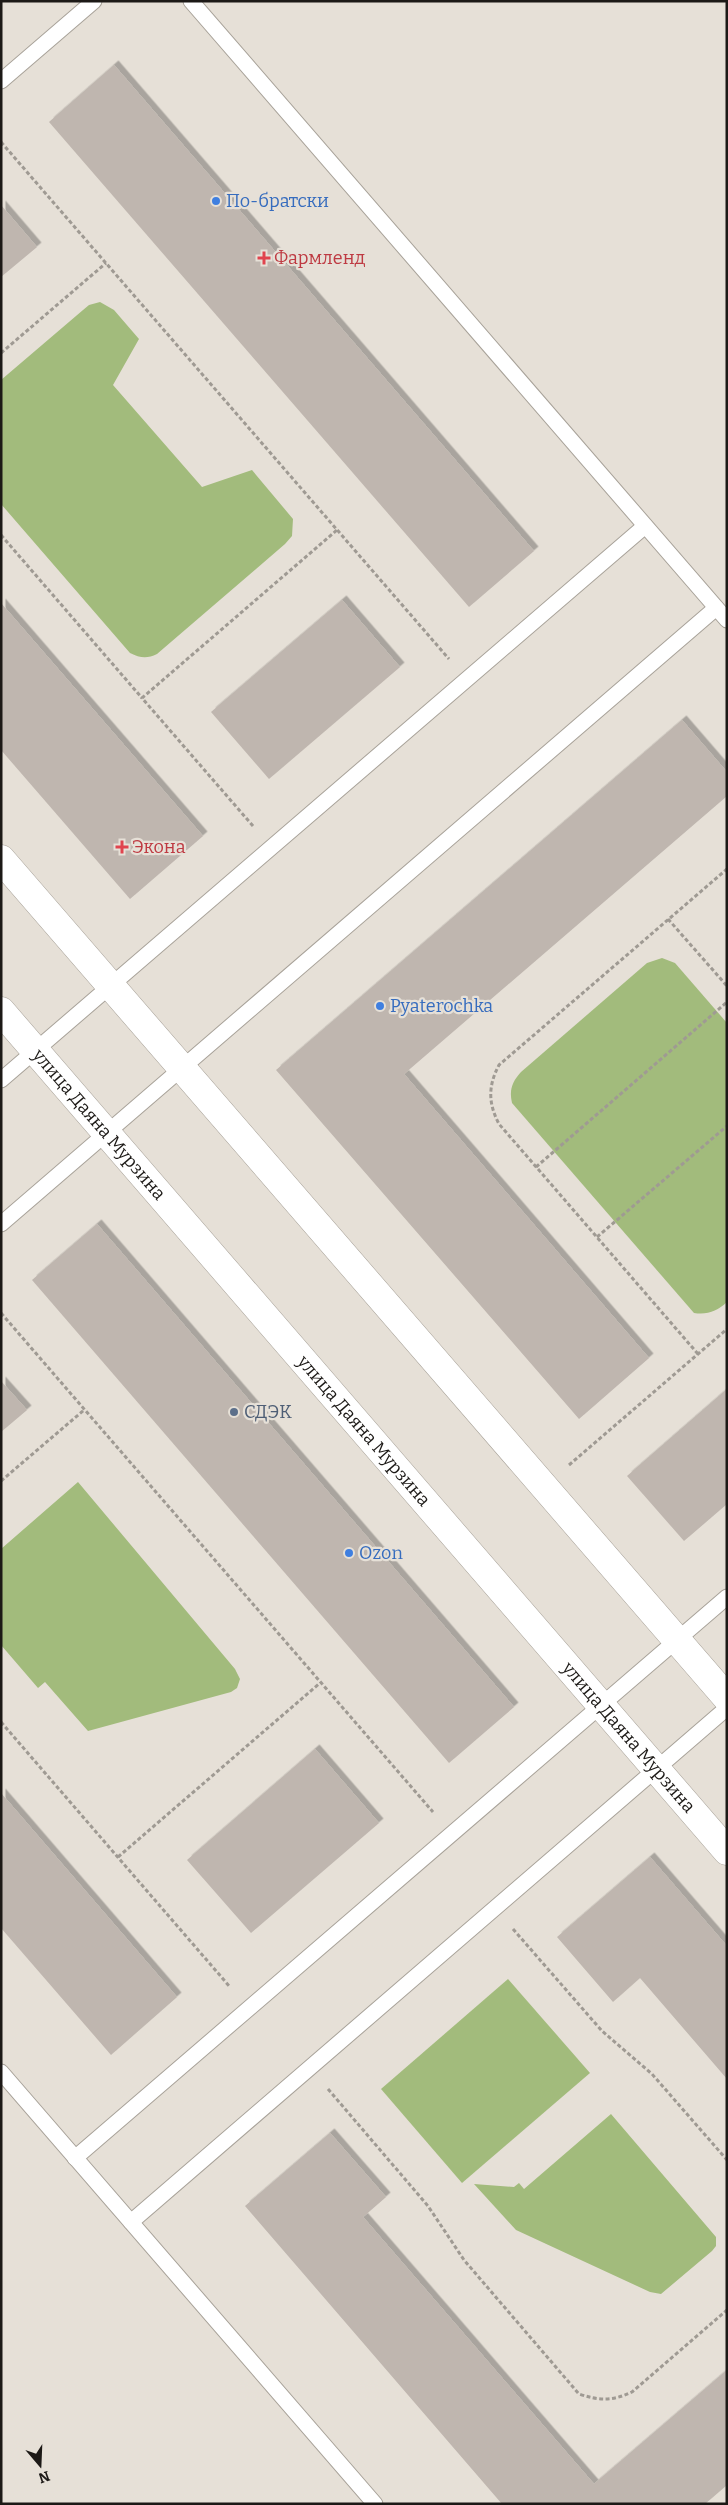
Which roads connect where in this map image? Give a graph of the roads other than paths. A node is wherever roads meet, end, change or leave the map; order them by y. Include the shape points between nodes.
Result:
1 (94, 1) edge
2 (191, 1) edge
3 (1, 81) edge
4 (645, 526) junction
5 (716, 608) junction
6 (727, 620) edge
7 (1, 859) edge
8 (111, 986) junction
9 (1, 1011) edge
10 (36, 1051) junction
11 (182, 1068) junction
12 (1, 1080) edge
13 (107, 1133) junction
14 (1, 1224) edge
15 (727, 1597) edge
16 (676, 1640) junction
17 (727, 1698) edge
18 (601, 1705) junction
19 (727, 1708) edge
20 (656, 1769) junction
21 (727, 1851) edge
22 (1, 2072) edge
23 (75, 2158) junction
24 (131, 2222) junction
25 (375, 2504) edge

1 - 3 lane
2 - 4 lane
4 - 5 lane
4 - 8 lane
5 - 6 lane
5 - 11 lane
7 - 8 street
8 - 10 lane
8 - 11 street
9 - 10 street, улица Даяна Мурзина
10 - 12 lane
10 - 13 street, улица Даяна Мурзина
11 - 13 lane
11 - 16 street
13 - 14 lane
13 - 18 street, улица Даяна Мурзина
15 - 16 lane
16 - 17 street
16 - 18 lane
18 - 20 street, улица Даяна Мурзина
18 - 23 lane
19 - 20 lane
20 - 21 street, улица Даяна Мурзина
20 - 24 lane
22 - 23 lane
23 - 24 lane
24 - 25 lane

